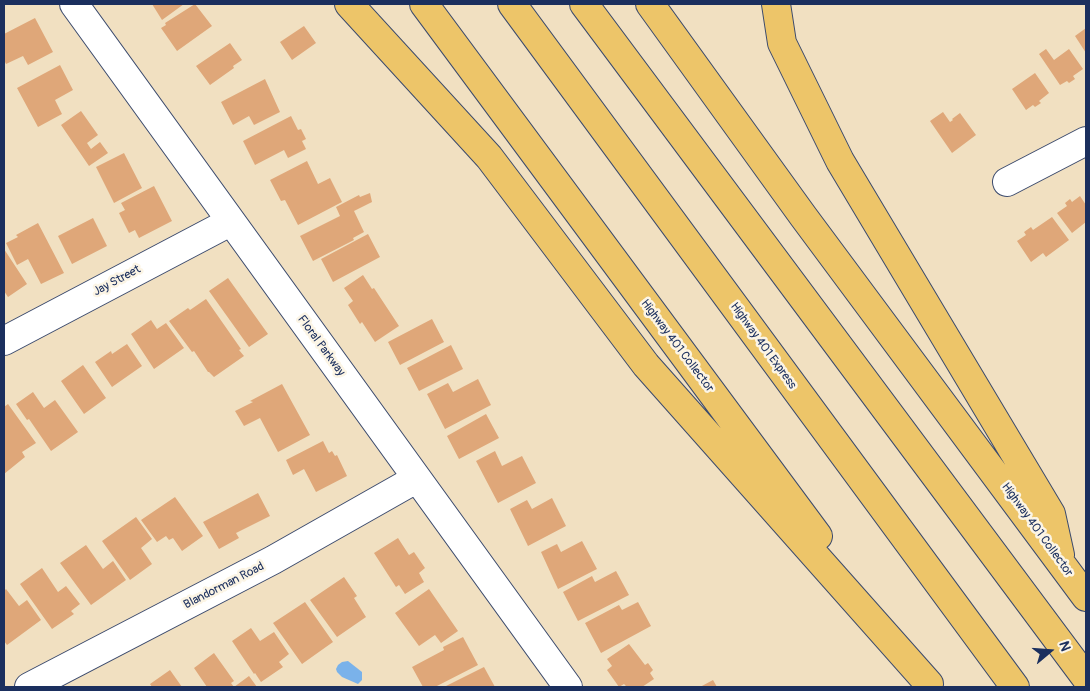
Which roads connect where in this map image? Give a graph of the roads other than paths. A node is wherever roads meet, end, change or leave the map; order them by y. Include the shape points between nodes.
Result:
1 (74, 4) edge
2 (349, 4) edge
3 (424, 4) edge
4 (512, 4) edge
5 (584, 4) edge
6 (650, 4) edge
7 (776, 4) edge
8 (1086, 141) edge
9 (1007, 182) dead end
10 (230, 222) junction
11 (4, 341) edge
12 (416, 478) junction
13 (1062, 564) junction
14 (1086, 597) edge
15 (1086, 678) edge
16 (930, 686) edge
17 (29, 687) edge
18 (568, 687) edge
19 (1015, 687) edge

1 - 10 street, Floral Parkway
2 - 16 highway via 489,157 646,365
3 - 16 highway, Highway 401 Collector
4 - 19 highway, Highway 401 Express
5 - 15 highway
6 - 13 highway, Highway 401 Collector via 808,224
7 - 13 highway via 782,44 840,161 1051,514
8 - 9 street
10 - 11 street, Jay Street
10 - 12 street, Floral Parkway
12 - 17 street, Blandorman Road via 273,560
12 - 18 street, Floral Parkway
13 - 14 highway, Highway 401 Collector

